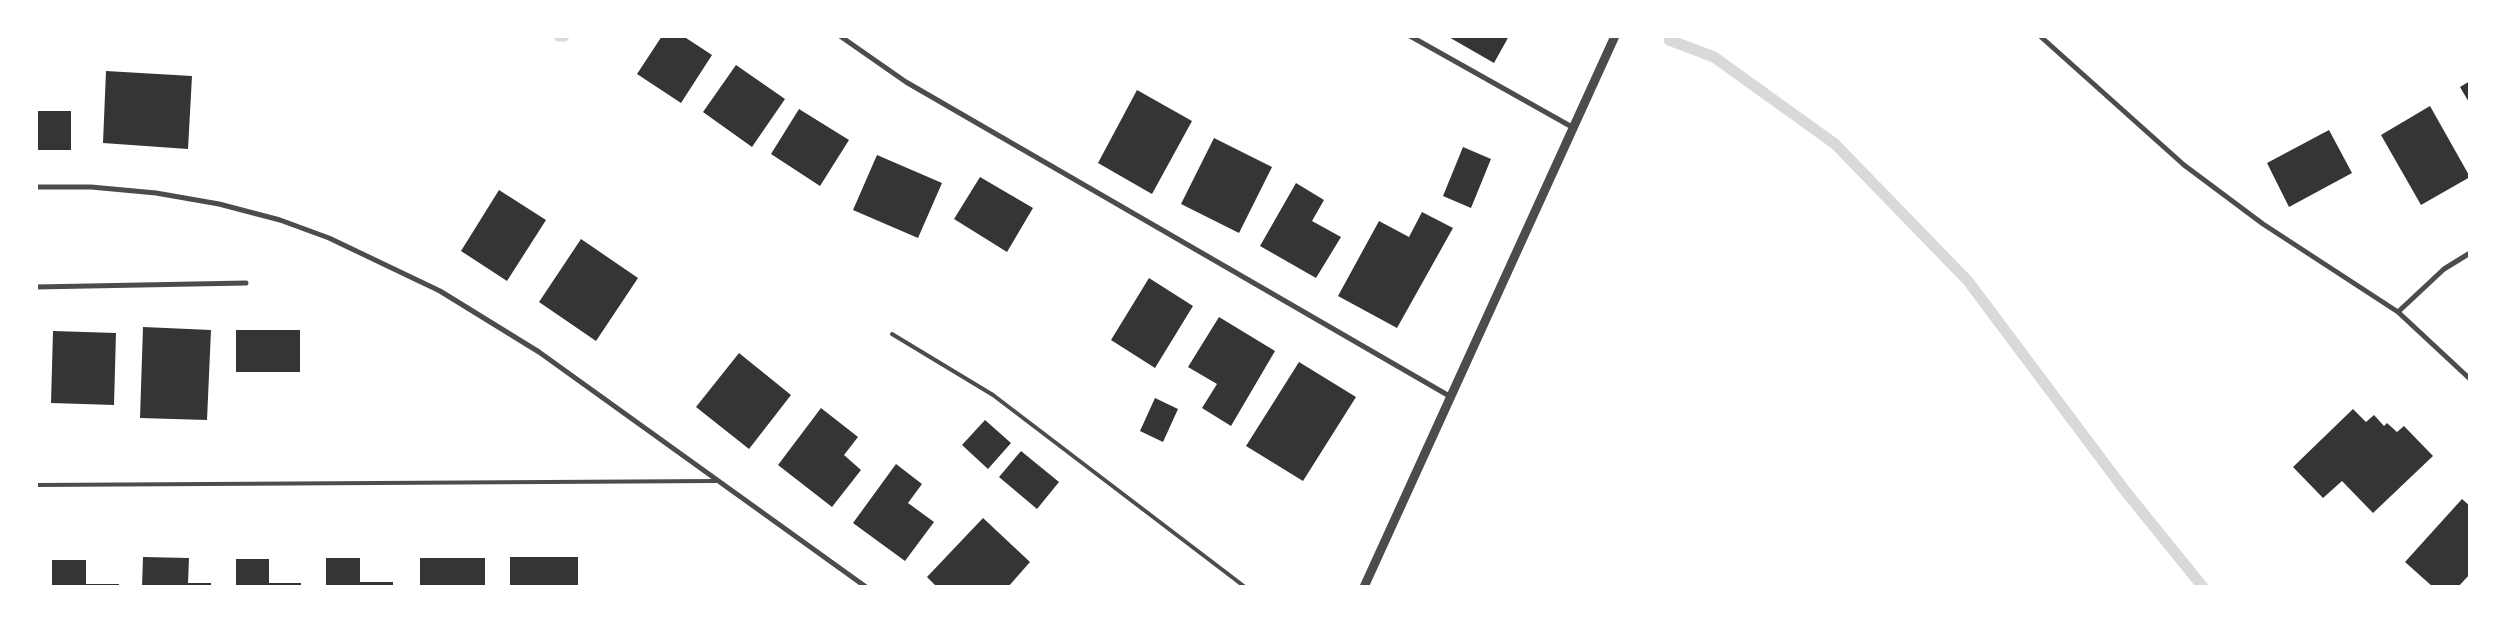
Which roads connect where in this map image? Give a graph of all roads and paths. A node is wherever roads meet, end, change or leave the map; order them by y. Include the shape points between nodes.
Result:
1 (840, 36) edge
2 (1410, 36) edge
3 (1615, 36) edge
4 (2040, 36) edge
5 (1572, 127) junction
6 (36, 187) edge
7 (2470, 253) edge
8 (246, 283) dead end
9 (36, 287) edge
10 (2398, 312) junction
11 (892, 334) dead end
12 (2470, 379) edge
13 (1451, 396) junction
14 (716, 481) junction
15 (36, 485) edge
16 (866, 587) edge
17 (1245, 587) edge
18 (1364, 587) edge

1 - 13 street via 906,82
2 - 5 street
3 - 5 street
4 - 10 street via 2184,165 2263,224
5 - 13 street
6 - 14 street via 147,192 219,204 280,220 328,238 440,291 539,352
7 - 10 street via 2444,269
8 - 9 street
10 - 12 street
11 - 17 lane via 993,395
13 - 18 street
14 - 15 lane
14 - 16 street

